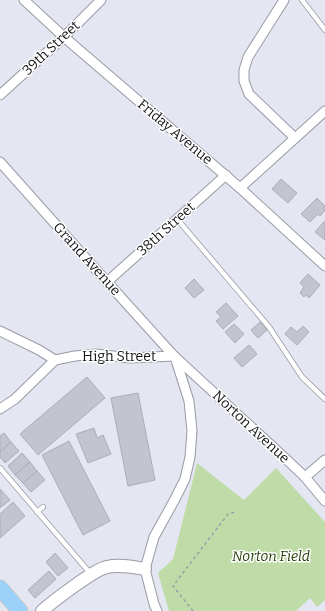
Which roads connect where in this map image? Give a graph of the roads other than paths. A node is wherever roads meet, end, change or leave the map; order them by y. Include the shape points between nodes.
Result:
1 (24, 0) edge
2 (101, 0) edge
3 (284, 0) edge
4 (302, 0) edge
5 (325, 30) edge
6 (64, 37) junction
7 (0, 95) edge
8 (325, 111) edge
9 (295, 138) junction
10 (0, 162) edge
11 (226, 175) junction
12 (240, 188) junction
13 (177, 220) junction
14 (325, 266) edge
15 (107, 282) junction
16 (0, 331) edge
17 (174, 356) junction
18 (55, 360) junction
19 (325, 399) edge
20 (0, 409) edge
21 (325, 460) edge
22 (0, 468) edge
23 (304, 477) junction
24 (325, 501) edge
25 (43, 507) dead end
26 (37, 512) junction
27 (144, 569) junction
28 (92, 575) junction
29 (0, 588) edge
30 (20, 611) edge
31 (42, 611) edge
32 (157, 611) edge

1 - 6 street, Friday Avenue
2 - 6 street, 39th Street
3 - 9 street via 248,57 244,81 249,94
4 - 5 lane
6 - 7 street, 39th Street
6 - 11 street, Friday Avenue
8 - 9 street
9 - 12 street
10 - 15 street, Grand Avenue
11 - 12 street, Friday Avenue
11 - 13 street, 38th Street
12 - 14 street, Friday Avenue
13 - 15 street, 38th Street
13 - 19 lane via 269,327 302,376
15 - 17 street, Grand Avenue
16 - 18 street
17 - 18 street, High Street via 130,358 96,354
17 - 23 street, Norton Avenue
17 - 27 street via 189,401 192,431 190,457 182,485 154,537
18 - 20 street
21 - 23 street
22 - 26 lane
23 - 24 street, Norton Avenue
25 - 26 lane
26 - 28 lane
27 - 28 street via 106,567
27 - 32 street
28 - 31 street
29 - 30 main road

